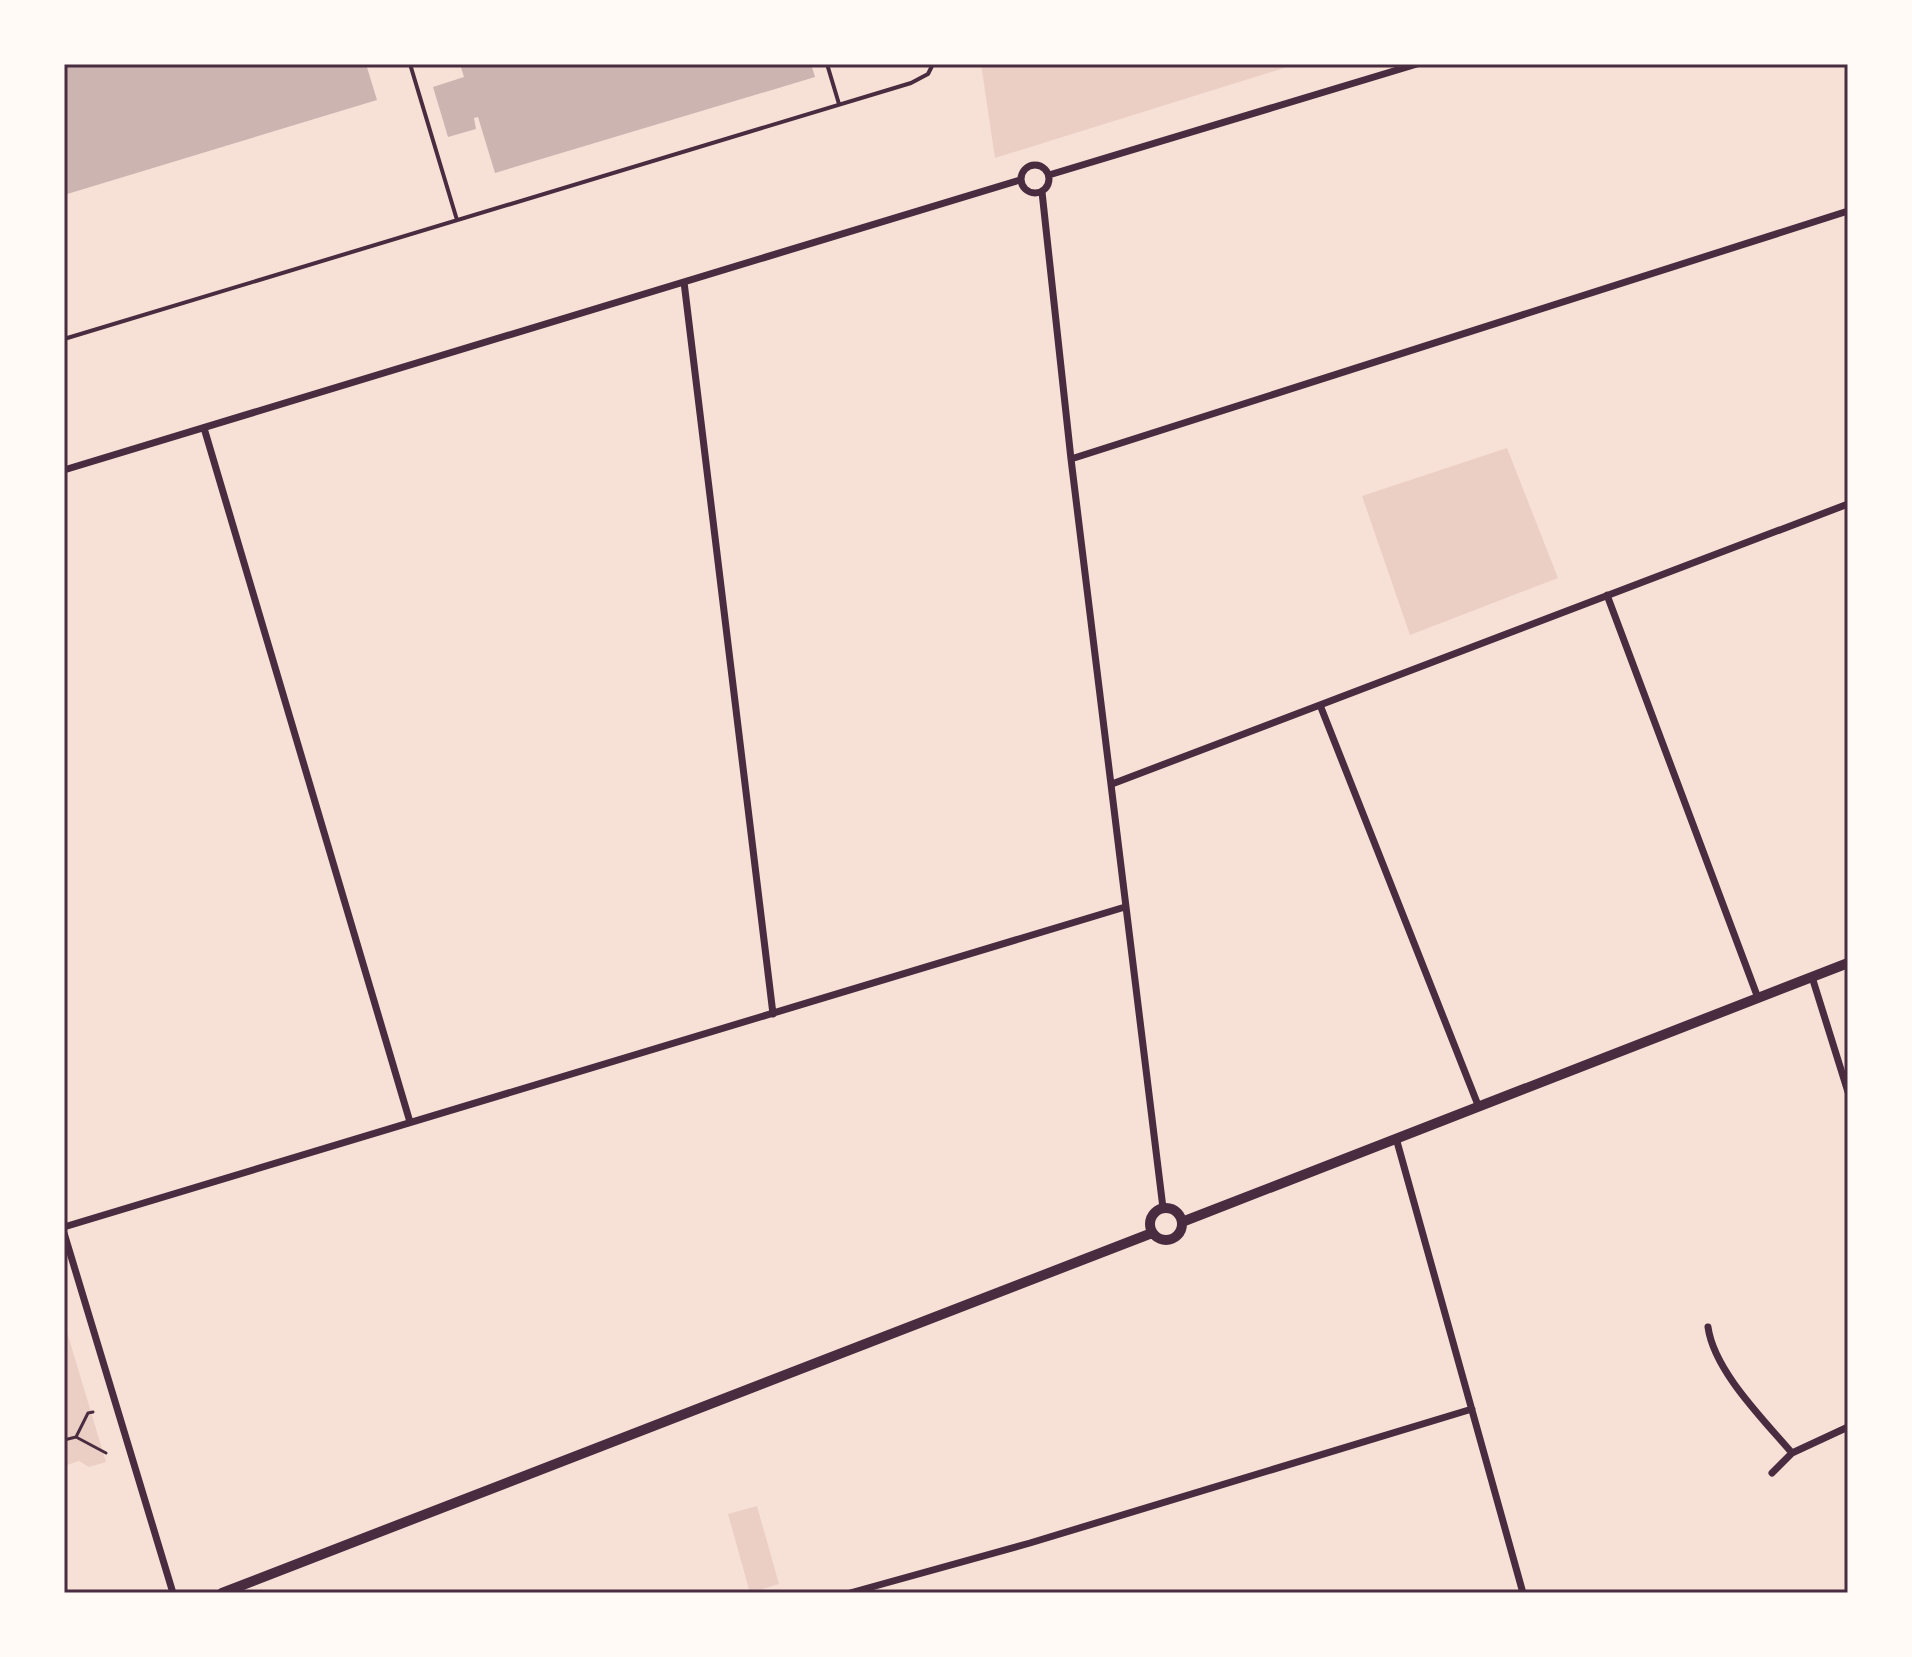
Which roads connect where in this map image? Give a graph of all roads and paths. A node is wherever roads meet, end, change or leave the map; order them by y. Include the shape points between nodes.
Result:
1 (410, 64) edge
2 (827, 64) edge
3 (933, 64) edge
4 (1417, 64) edge
5 (839, 104) junction
6 (1049, 175) junction
7 (1020, 180) junction
8 (1042, 192) junction
9 (1848, 211) edge
10 (457, 220) junction
11 (684, 282) junction
12 (64, 339) edge
13 (204, 428) junction
14 (1071, 459) junction
15 (64, 470) edge
16 (1848, 504) edge
17 (1607, 595) junction
18 (1320, 705) junction
19 (1112, 784) junction
20 (1125, 907) junction
21 (1848, 963) edge
22 (1812, 977) junction
23 (1758, 998) junction
24 (773, 1014) junction
25 (1848, 1092) edge
26 (1478, 1105) junction
27 (410, 1122) junction
28 (1396, 1138) junction
29 (1163, 1208) junction
30 (1182, 1222) junction
31 (64, 1230) edge
32 (1152, 1233) junction
33 (1708, 1327) dead end
34 (1472, 1409) junction
35 (93, 1412) dead end
36 (1848, 1427) edge
37 (76, 1437) junction
38 (64, 1440) edge
39 (106, 1453) dead end
40 (1792, 1453) junction
41 (1772, 1473) dead end
42 (173, 1593) edge
43 (222, 1593) edge
44 (850, 1593) edge
45 (1523, 1593) edge

1 - 10 lane
2 - 5 lane
3 - 5 lane via 928,74 911,83
4 - 6 street
5 - 10 lane
6 - 7 street via 1043,167 1030,166
6 - 8 street
7 - 8 street via 1028,192
7 - 11 street
8 - 14 street
9 - 14 street
10 - 12 lane
11 - 13 street
11 - 24 street
13 - 15 street
13 - 27 street
14 - 19 street
16 - 17 street
17 - 18 street
17 - 23 street
18 - 19 street
18 - 26 street
19 - 20 street
20 - 24 street
20 - 29 street
21 - 22 main road
22 - 23 main road
22 - 25 street
23 - 26 main road
24 - 27 street
26 - 28 main road
27 - 31 street
28 - 30 main road
28 - 34 street
29 - 30 main road via 1178,1212
29 - 32 main road via 1151,1217
30 - 32 main road via 1179,1234 1170,1240
31 - 42 street
32 - 43 main road
33 - 40 street via 1710,1341 1744,1396
34 - 44 street
34 - 45 street
35 - 37 path
36 - 40 street
37 - 38 path
37 - 39 path
40 - 41 street

